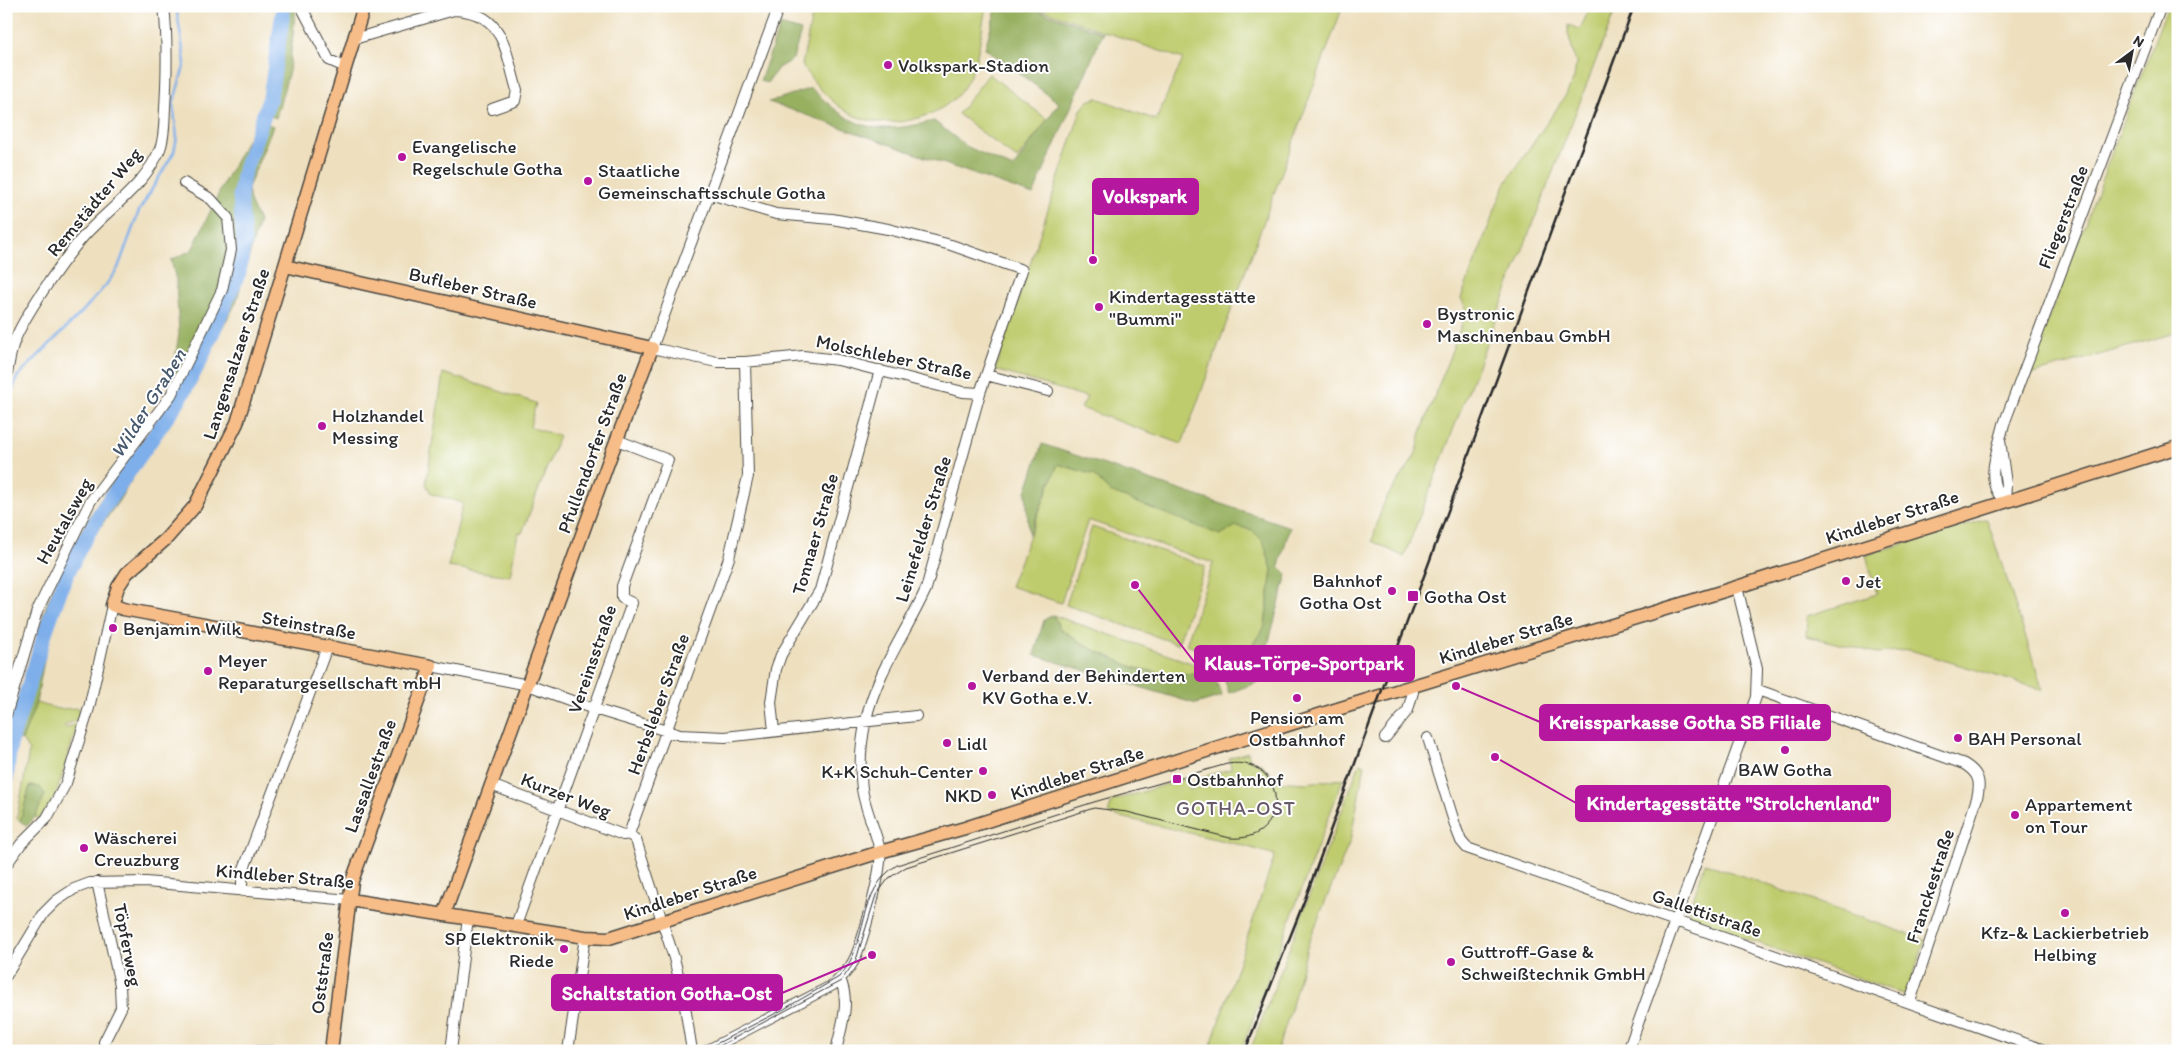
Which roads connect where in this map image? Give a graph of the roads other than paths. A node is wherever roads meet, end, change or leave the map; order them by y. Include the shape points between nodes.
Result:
1 (164, 6) edge
2 (301, 6) edge
3 (364, 6) edge
4 (779, 6) edge
5 (2161, 6) edge
6 (354, 39) junction
7 (345, 66) junction
8 (492, 109) dead end
9 (184, 183) dead end
10 (710, 194) junction
11 (285, 266) junction
12 (652, 348) junction
13 (745, 362) junction
14 (880, 370) junction
15 (986, 374) junction
16 (6, 379) edge
17 (1048, 390) dead end
18 (980, 393) junction
19 (617, 440) junction
20 (2178, 447) edge
21 (2005, 501) junction
22 (1737, 587) junction
23 (112, 605) junction
24 (327, 647) junction
25 (431, 666) junction
26 (528, 685) junction
27 (1758, 690) junction
28 (1413, 692) dead end
29 (594, 709) junction
30 (6, 715) edge
31 (916, 716) dead end
32 (866, 721) junction
33 (774, 730) junction
34 (667, 732) junction
35 (1385, 738) dead end
36 (1428, 738) dead end
37 (491, 785) junction
38 (558, 811) junction
39 (629, 834) junction
40 (880, 852) junction
41 (6, 865) edge
42 (97, 882) junction
43 (242, 891) junction
44 (350, 900) junction
45 (444, 915) junction
46 (468, 918) junction
47 (1676, 920) junction
48 (661, 922) junction
49 (516, 925) junction
50 (585, 938) junction
51 (6, 976) edge
52 (840, 979) junction
53 (1910, 1002) junction
54 (104, 1042) dead end
55 (257, 1051) edge
56 (272, 1051) edge
57 (331, 1051) edge
58 (452, 1051) edge
59 (568, 1051) edge
60 (692, 1051) edge
61 (706, 1051) edge
62 (836, 1051) edge
63 (1628, 1051) edge
64 (2047, 1051) edge

1 - 16 street, Remstädter Weg via 168,38 167,82 160,149 150,168 82,238 52,280 21,327
2 - 7 street via 329,60
3 - 6 main road, Langensalzaer Straße
4 - 10 street, Pfullendorfer Straße
5 - 21 street, Fliegerstraße via 2004,424 2000,440
6 - 7 main road, Langensalzaer Straße
6 - 8 street via 454,10 481,15 498,30 517,90 514,101
7 - 11 main road, Langensalzaer Straße
9 - 30 street, Heutalsweg via 211,199 228,218 231,250 222,290 171,395 90,502 37,611
10 - 12 street, Pfullendorfer Straße
10 - 15 street, Leinefelder Straße via 776,214 888,229 951,245 1022,270
11 - 12 main road, Bufleber Straße
11 - 23 main road, Langensalzaer Straße via 237,423 203,494 182,523 127,573
12 - 13 street, Molschleber Straße via 718,362
12 - 19 main road, Pfullendorfer Straße
13 - 14 street, Molschleber Straße via 803,356
13 - 34 street, Herbsleber Straße via 746,486 729,558
14 - 18 street, Molschleber Straße via 963,392
14 - 33 street, Tonnaer Straße via 820,590 776,669 771,702
15 - 17 street
15 - 18 street, Leinefelder Straße
18 - 32 street, Leinefelder Straße via 926,589 881,673
19 - 26 main road, Pfullendorfer Straße
19 - 29 street, Vereinsstraße via 668,460 622,586 622,598 632,603
20 - 21 main road, Kindleber Straße
21 - 22 main road, Kindleber Straße
22 - 27 street via 1757,669
22 - 40 main road, Kindleber Straße
23 - 24 main road, Steinstraße
23 - 41 street, Langensalzaer Straße via 89,708 66,783 48,818
24 - 25 main road, Steinstraße
24 - 43 street via 242,874
25 - 26 street, Steinstraße
25 - 44 main road, Lassallestraße via 352,881
26 - 29 street, Steinstraße
26 - 37 main road, Pfullendorfer Straße
27 - 47 street
27 - 53 street, Franckestraße via 1964,764 1977,774 1980,782 1977,798
28 - 35 street via 1404,715
29 - 34 street, Steinstraße
29 - 38 street, Vereinsstraße
31 - 32 street, Steinstraße
32 - 33 street, Steinstraße
32 - 40 street, Leinefelder Straße via 861,760 862,790
33 - 34 street, Steinstraße via 717,737
34 - 39 street, Herbsleber Straße
36 - 47 street, Gallettistraße via 1456,828 1467,848
37 - 38 street, Kurzer Weg
37 - 45 main road, Pfullendorfer Straße
38 - 39 street, Kurzer Weg via 623,836
38 - 49 street, Vereinsstraße
39 - 48 street via 636,840
40 - 48 main road, Kindleber Straße
40 - 52 street via 858,950
42 - 43 street, Kindleber Straße via 146,882
42 - 51 street, Kindleber Straße via 74,889 56,900 44,913
42 - 54 street, Töpferweg via 120,985 121,1008
43 - 44 street, Kindleber Straße
44 - 45 main road, Kindleber Straße
44 - 57 main road, Oststraße
45 - 46 main road, Kindleber Straße
46 - 49 main road, Kindleber Straße
46 - 58 street
47 - 53 street, Gallettistraße
47 - 63 street
48 - 50 main road, Kindleber Straße via 609,938
48 - 60 street via 674,958
49 - 50 main road, Kindleber Straße
50 - 59 street
52 - 61 street via 822,992
52 - 62 street via 846,1008
53 - 64 street, Gallettistraße
55 - 56 street

